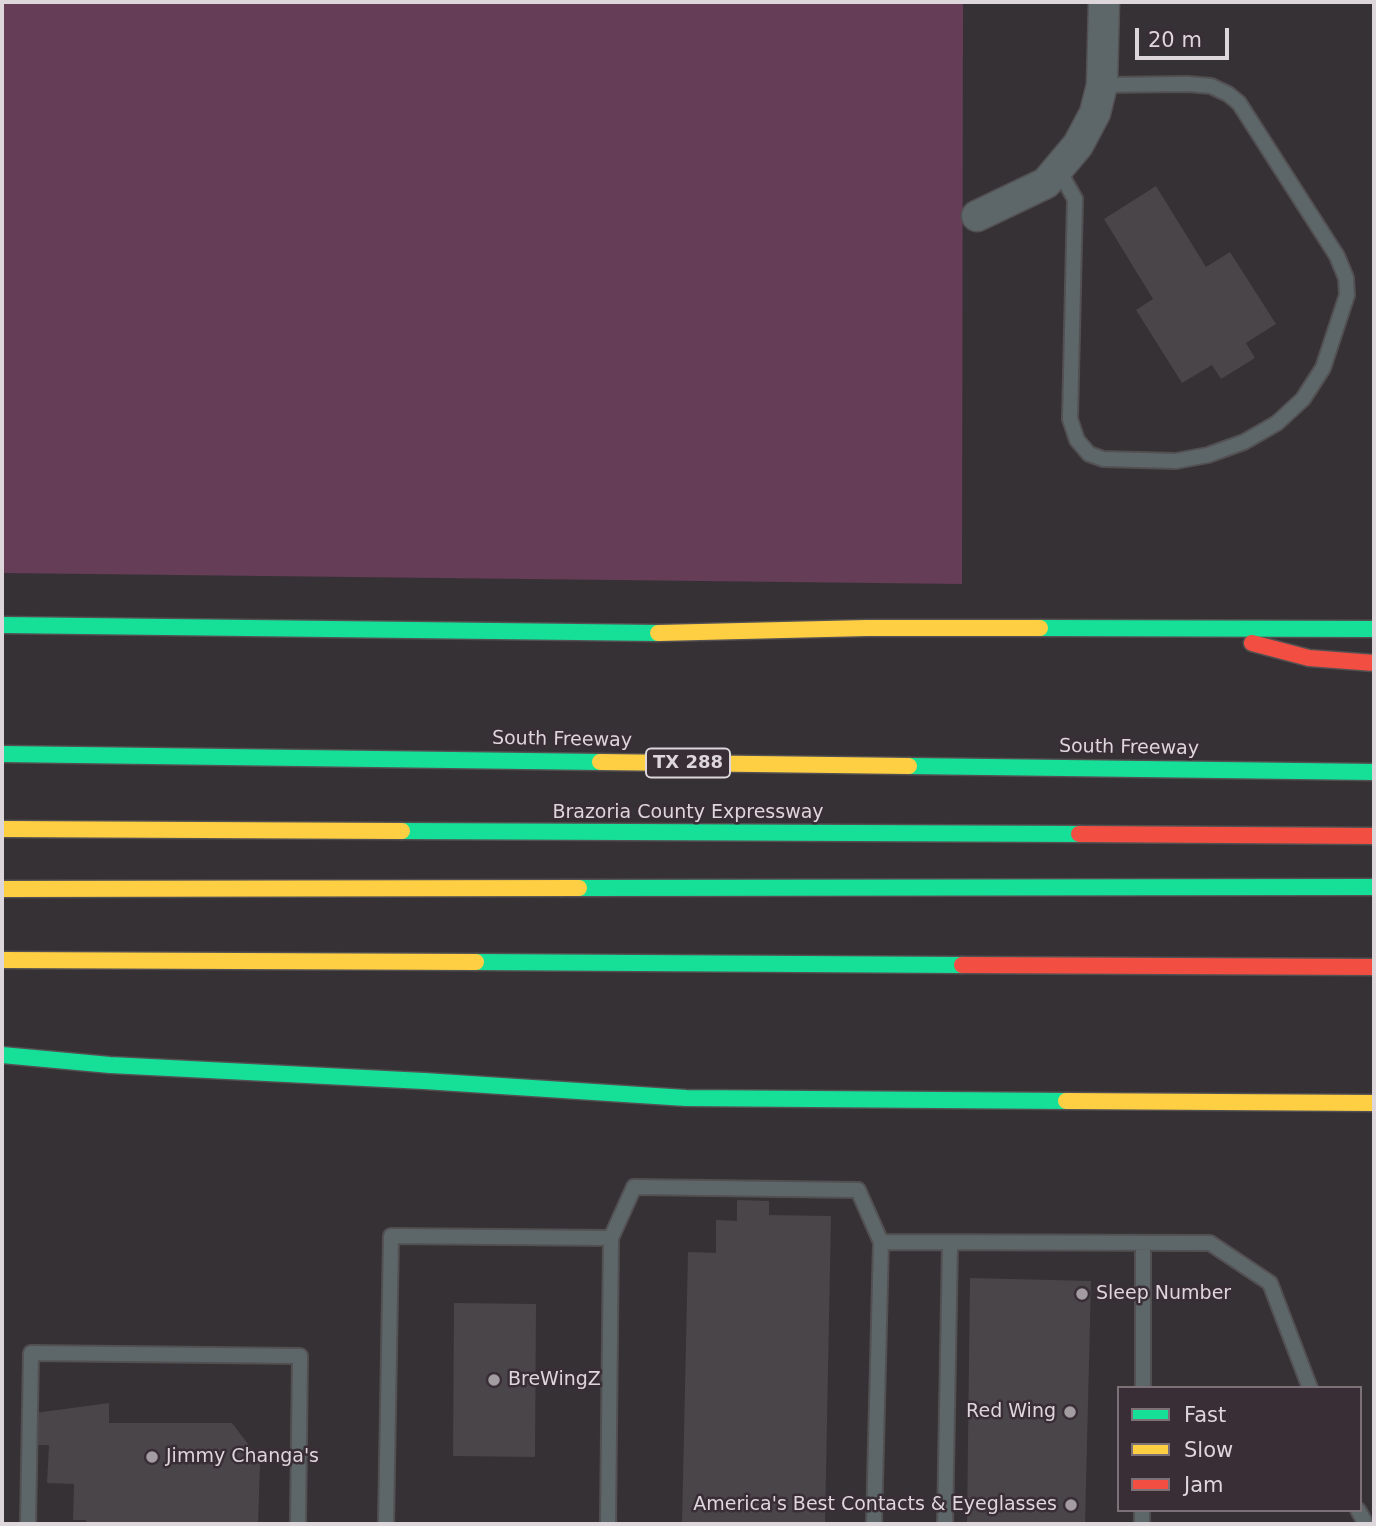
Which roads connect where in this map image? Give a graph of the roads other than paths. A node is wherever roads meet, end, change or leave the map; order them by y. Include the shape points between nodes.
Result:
1 (1104, 2) edge
2 (1102, 85) junction
3 (1058, 169) junction
4 (977, 216) dead end
5 (2, 625) edge
6 (1196, 629) junction
7 (1374, 629) edge
8 (1374, 663) edge
9 (2, 754) edge
10 (1374, 772) edge
11 (2, 829) edge
12 (1374, 836) edge
13 (1374, 887) edge
14 (2, 889) edge
15 (2, 960) edge
16 (1374, 967) edge
17 (2, 1055) edge
18 (1374, 1095) edge
19 (1369, 1105) edge
20 (611, 1238) junction
21 (881, 1242) junction
22 (1143, 1242) junction
23 (950, 1243) junction
24 (1143, 1386) edge
25 (1309, 1386) edge
26 (28, 1524) edge
27 (298, 1524) edge
28 (386, 1524) edge
29 (608, 1524) edge
30 (874, 1524) edge
31 (945, 1524) edge

1 - 2 street
2 - 3 street via 1096,113
2 - 3 lane via 1211,86 1239,103 1346,278 1347,296 1324,368 1303,399 1277,423 1208,455 1176,461 1103,459 1089,454 1077,440 1070,419 1075,199
3 - 4 street via 1046,183
5 - 6 main road via 622,634 867,628
6 - 7 main road
6 - 8 main road via 1309,658
9 - 10 main road, South Freeway / TX 288
11 - 12 main road, Brazoria County Expressway
13 - 14 main road
15 - 16 main road
17 - 19 main road via 686,1098
18 - 19 main road
20 - 21 lane via 634,1187 858,1190
20 - 28 lane via 391,1236
20 - 29 lane
21 - 23 lane
21 - 30 lane
22 - 23 lane
22 - 24 lane
22 - 25 lane via 1210,1243 1270,1283
23 - 31 lane
26 - 27 lane via 31,1353 300,1356

